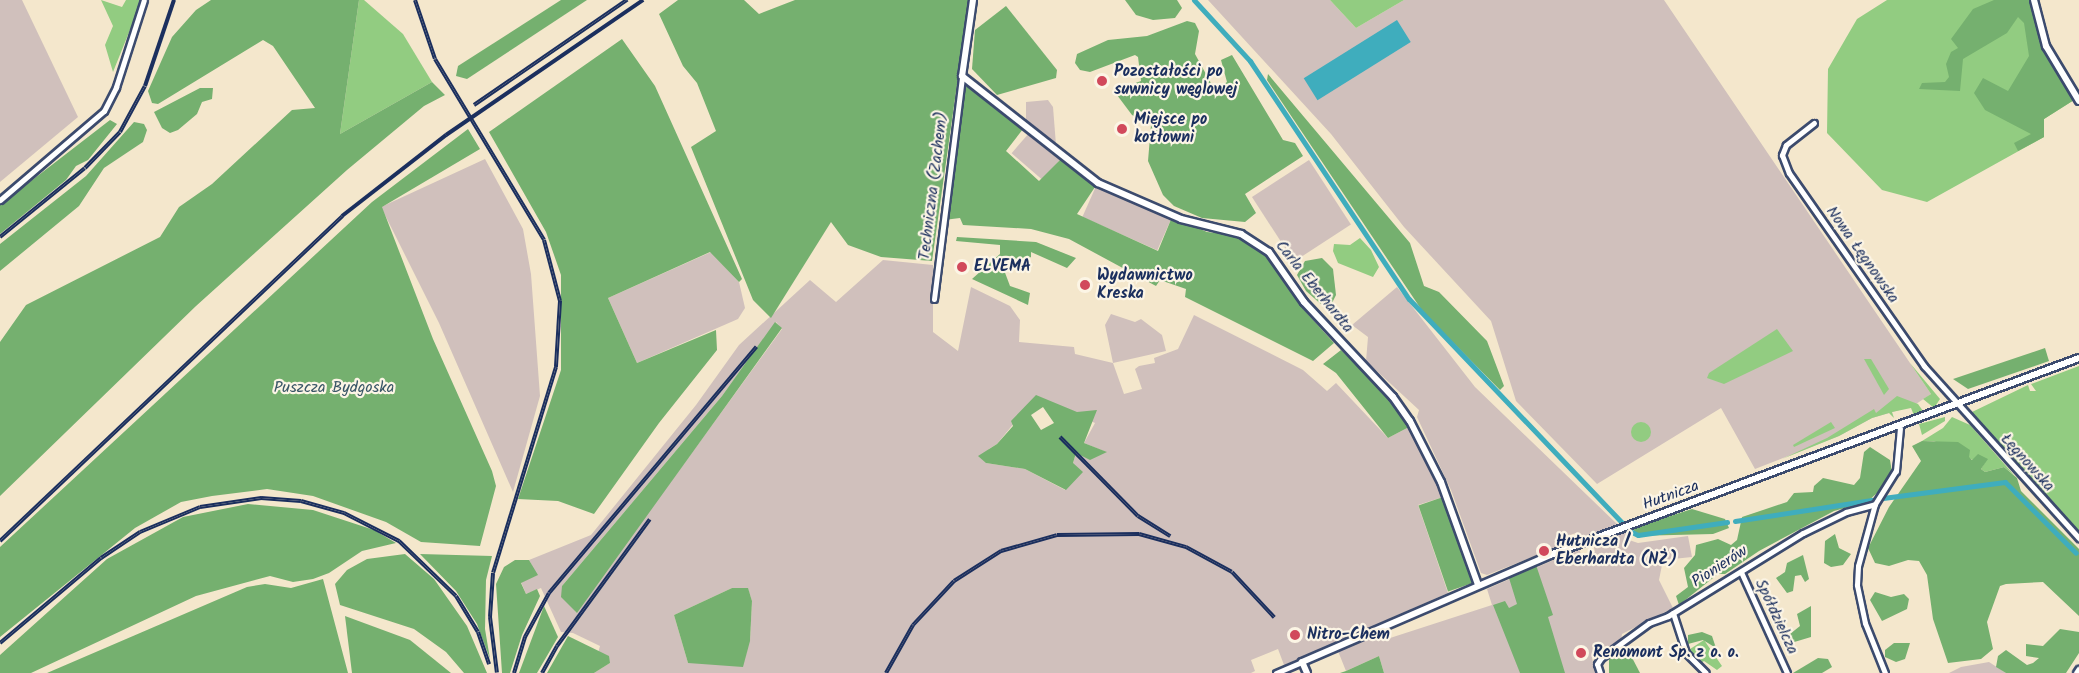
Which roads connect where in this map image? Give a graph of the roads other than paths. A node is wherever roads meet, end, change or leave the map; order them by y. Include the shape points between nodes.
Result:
1 (144, 0) edge
2 (973, 0) edge
3 (2034, 0) edge
4 (962, 76) junction
5 (2079, 101) edge
6 (1814, 123) dead end
7 (0, 200) edge
8 (934, 299) dead end
9 (2079, 358) edge
10 (1956, 403) junction
11 (1900, 428) junction
12 (1875, 504) junction
13 (2079, 538) edge
14 (1741, 572) junction
15 (1479, 585) junction
16 (1673, 613) junction
17 (1302, 662) junction
18 (1276, 673) edge
19 (1306, 673) edge
20 (1600, 673) edge
21 (1706, 673) edge
22 (1787, 673) edge
23 (1885, 673) edge

1 - 7 street via 116,87 104,111
2 - 4 street
3 - 5 street via 2046,46
4 - 8 street, Techniczna (Zachem)
4 - 15 street, Carla Eberhardta via 1098,183 1181,219 1240,234 1269,252 1304,302 1410,421 1441,482
6 - 10 street, Nowa Łęgnowska via 1786,144 1782,155 1789,172 1924,366
9 - 10 street, Hutnicza
10 - 11 street, Hutnicza
10 - 13 street, Łęgnowska
11 - 12 street via 1896,471
11 - 15 street, Hutnicza via 1617,530
12 - 14 street, Pionierów via 1846,512 1803,533
12 - 23 street via 1860,549 1857,585 1865,623
14 - 16 street, Pionierów
14 - 22 street, Spółdzielcza
15 - 17 street, Hutnicza
16 - 20 street, Pionierów via 1649,623 1601,658 1597,664
16 - 21 street via 1686,653
17 - 18 street, Hutnicza
17 - 19 street

